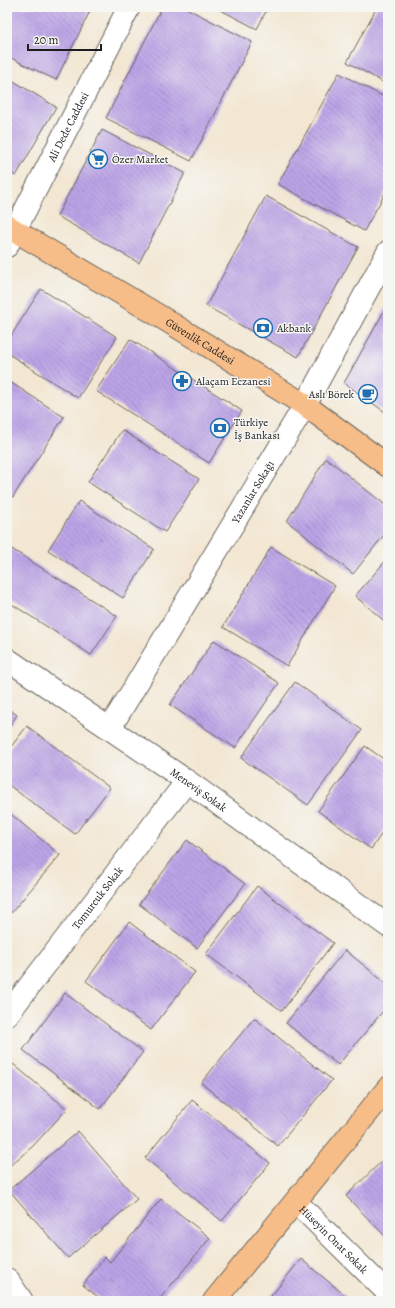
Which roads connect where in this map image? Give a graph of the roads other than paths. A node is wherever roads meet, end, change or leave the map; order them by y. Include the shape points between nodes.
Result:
1 (129, 7) edge
2 (10, 234) edge
3 (388, 252) edge
4 (305, 405) junction
5 (388, 466) edge
6 (7, 659) edge
7 (110, 728) junction
8 (187, 781) junction
9 (388, 926) edge
10 (7, 1015) edge
11 (388, 1088) edge
12 (296, 1202) junction
13 (7, 1279) edge
14 (388, 1293) edge
15 (22, 1301) edge
16 (214, 1301) edge

1 - 2 street, Ali Dede Caddesi
2 - 4 main road, Güvenlik Caddesi via 158,315
3 - 4 street, Yazanlar Sokağı
4 - 5 main road, Güvenlik Caddesi
4 - 7 street, Yazanlar Sokağı
6 - 7 street, Meneviş Sokak
7 - 8 street, Meneviş Sokak
8 - 9 street, Meneviş Sokak
8 - 10 street, Tomurcuk Sokak
11 - 12 main road
12 - 14 street, Hüseyin Onat Sokak
12 - 16 main road
13 - 15 street

